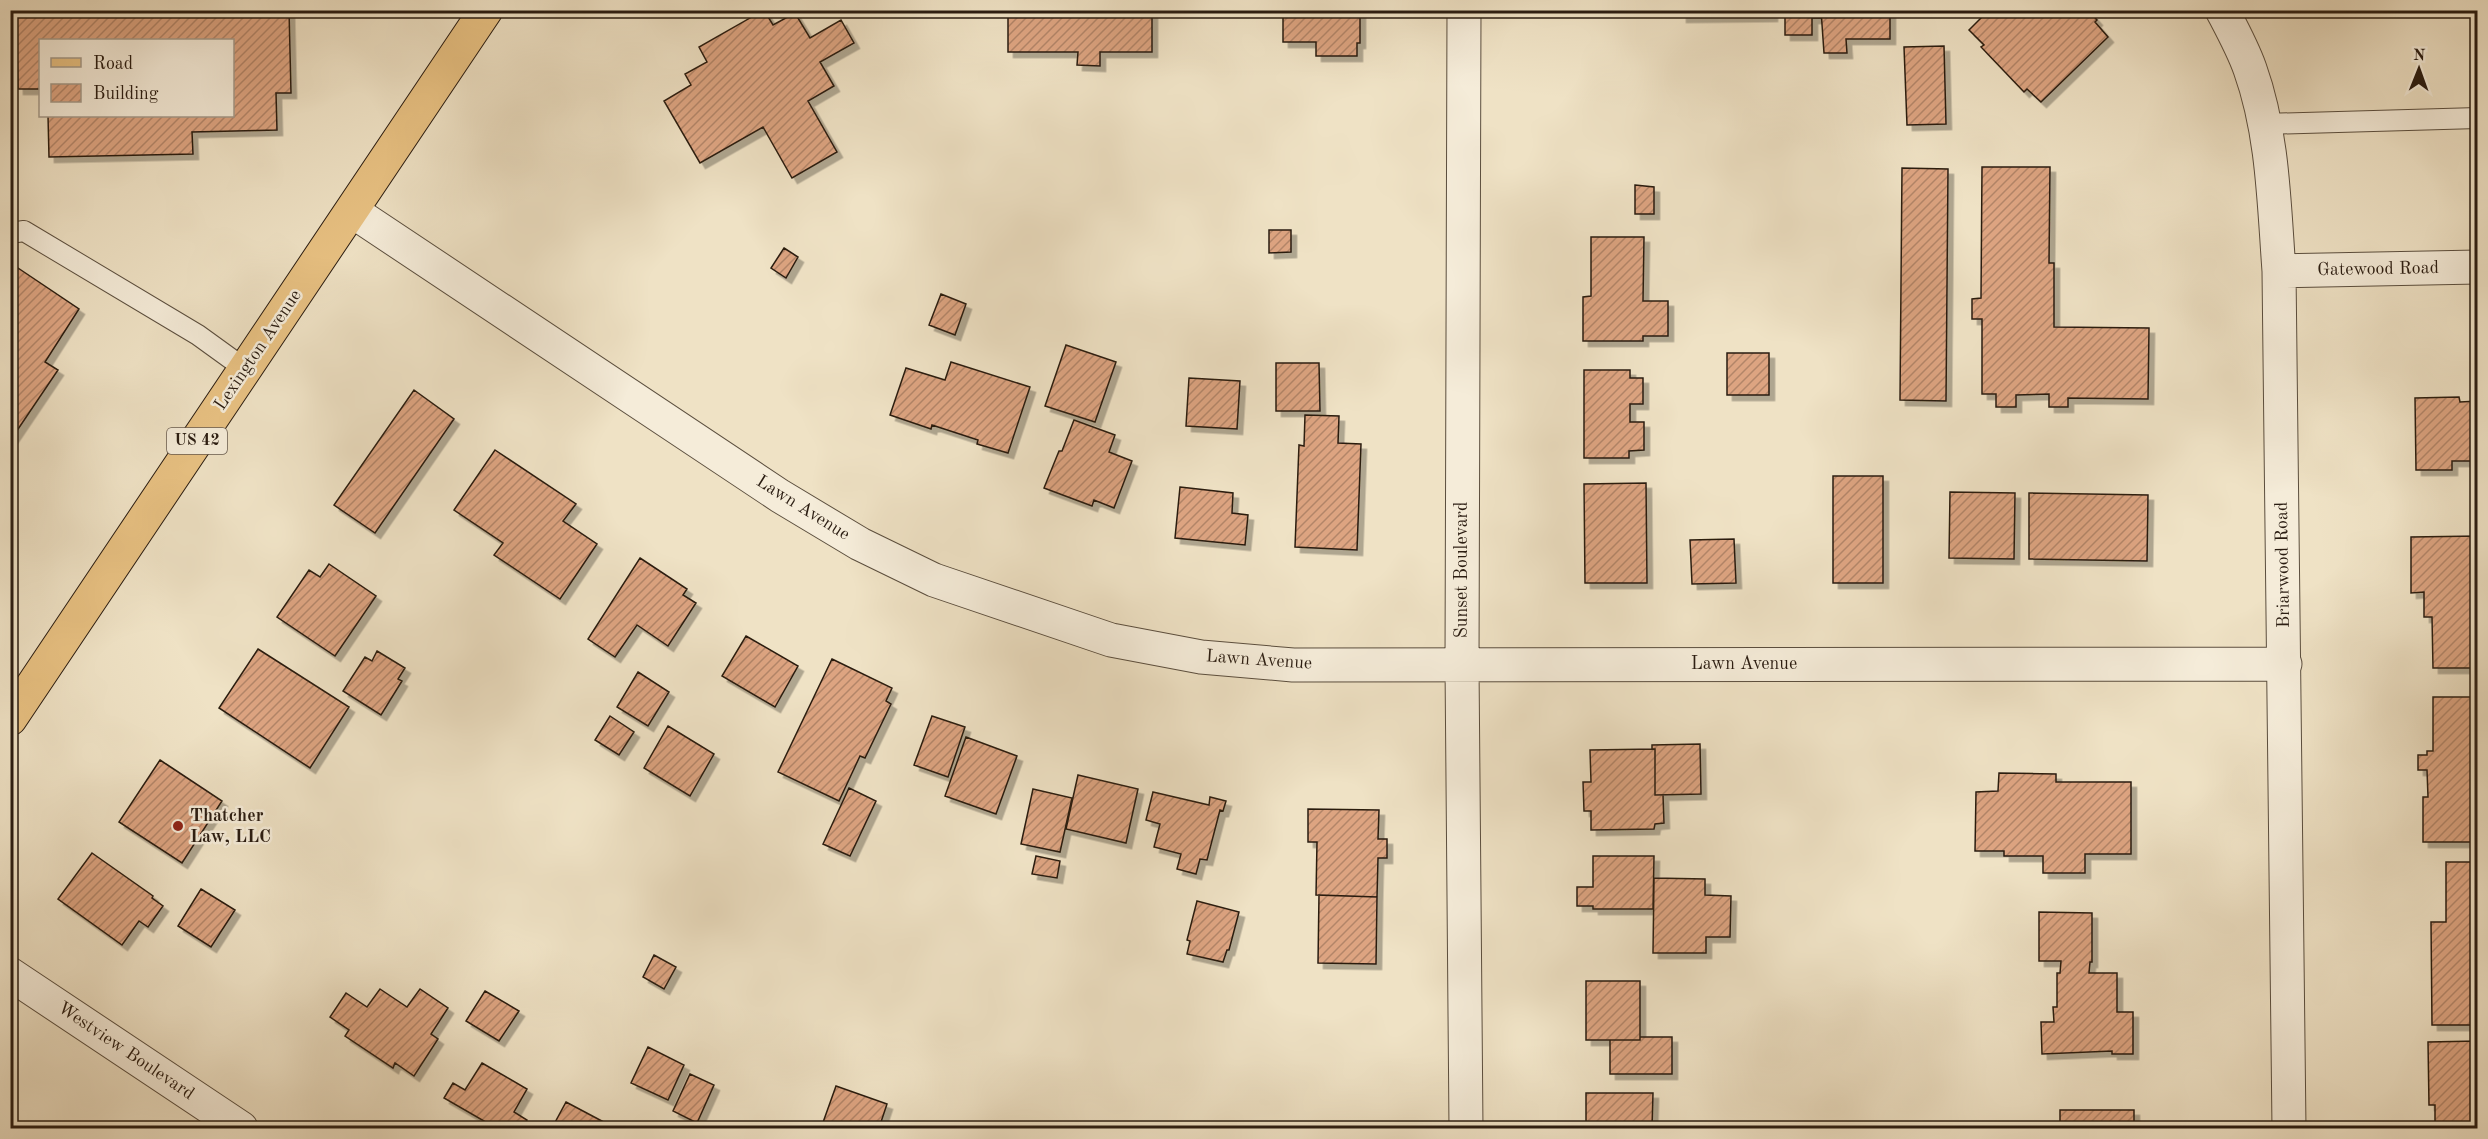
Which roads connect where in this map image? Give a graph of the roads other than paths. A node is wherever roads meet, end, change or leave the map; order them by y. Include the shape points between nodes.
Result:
1 (486, 10) edge
2 (1464, 10) edge
3 (2222, 10) edge
4 (2478, 118) edge
5 (2264, 124) junction
6 (352, 211) junction
7 (10, 233) edge
8 (2478, 267) edge
9 (2279, 271) junction
10 (245, 369) junction
11 (1462, 664) junction
12 (2284, 664) junction
13 (10, 719) edge
14 (10, 974) edge
15 (242, 1128) edge
16 (1466, 1128) edge
17 (2289, 1128) edge

1 - 6 main road, Lexington Avenue / US 42
2 - 11 street, Sunset Boulevard
3 - 5 street, Briarwood Road via 2250,69
4 - 5 lane
5 - 9 street, Briarwood Road via 2273,181
6 - 10 main road, Lexington Avenue / US 42
6 - 11 street, Lawn Avenue via 780,496 860,544 934,580 1111,640 1201,657 1293,664
7 - 10 lane via 24,231 198,335
8 - 9 street, Gatewood Road
9 - 12 street, Briarwood Road
10 - 13 main road, Lexington Avenue / US 42
11 - 12 street, Lawn Avenue
11 - 16 street, Sunset Boulevard
12 - 17 street, Briarwood Road
14 - 15 street, Westview Boulevard

